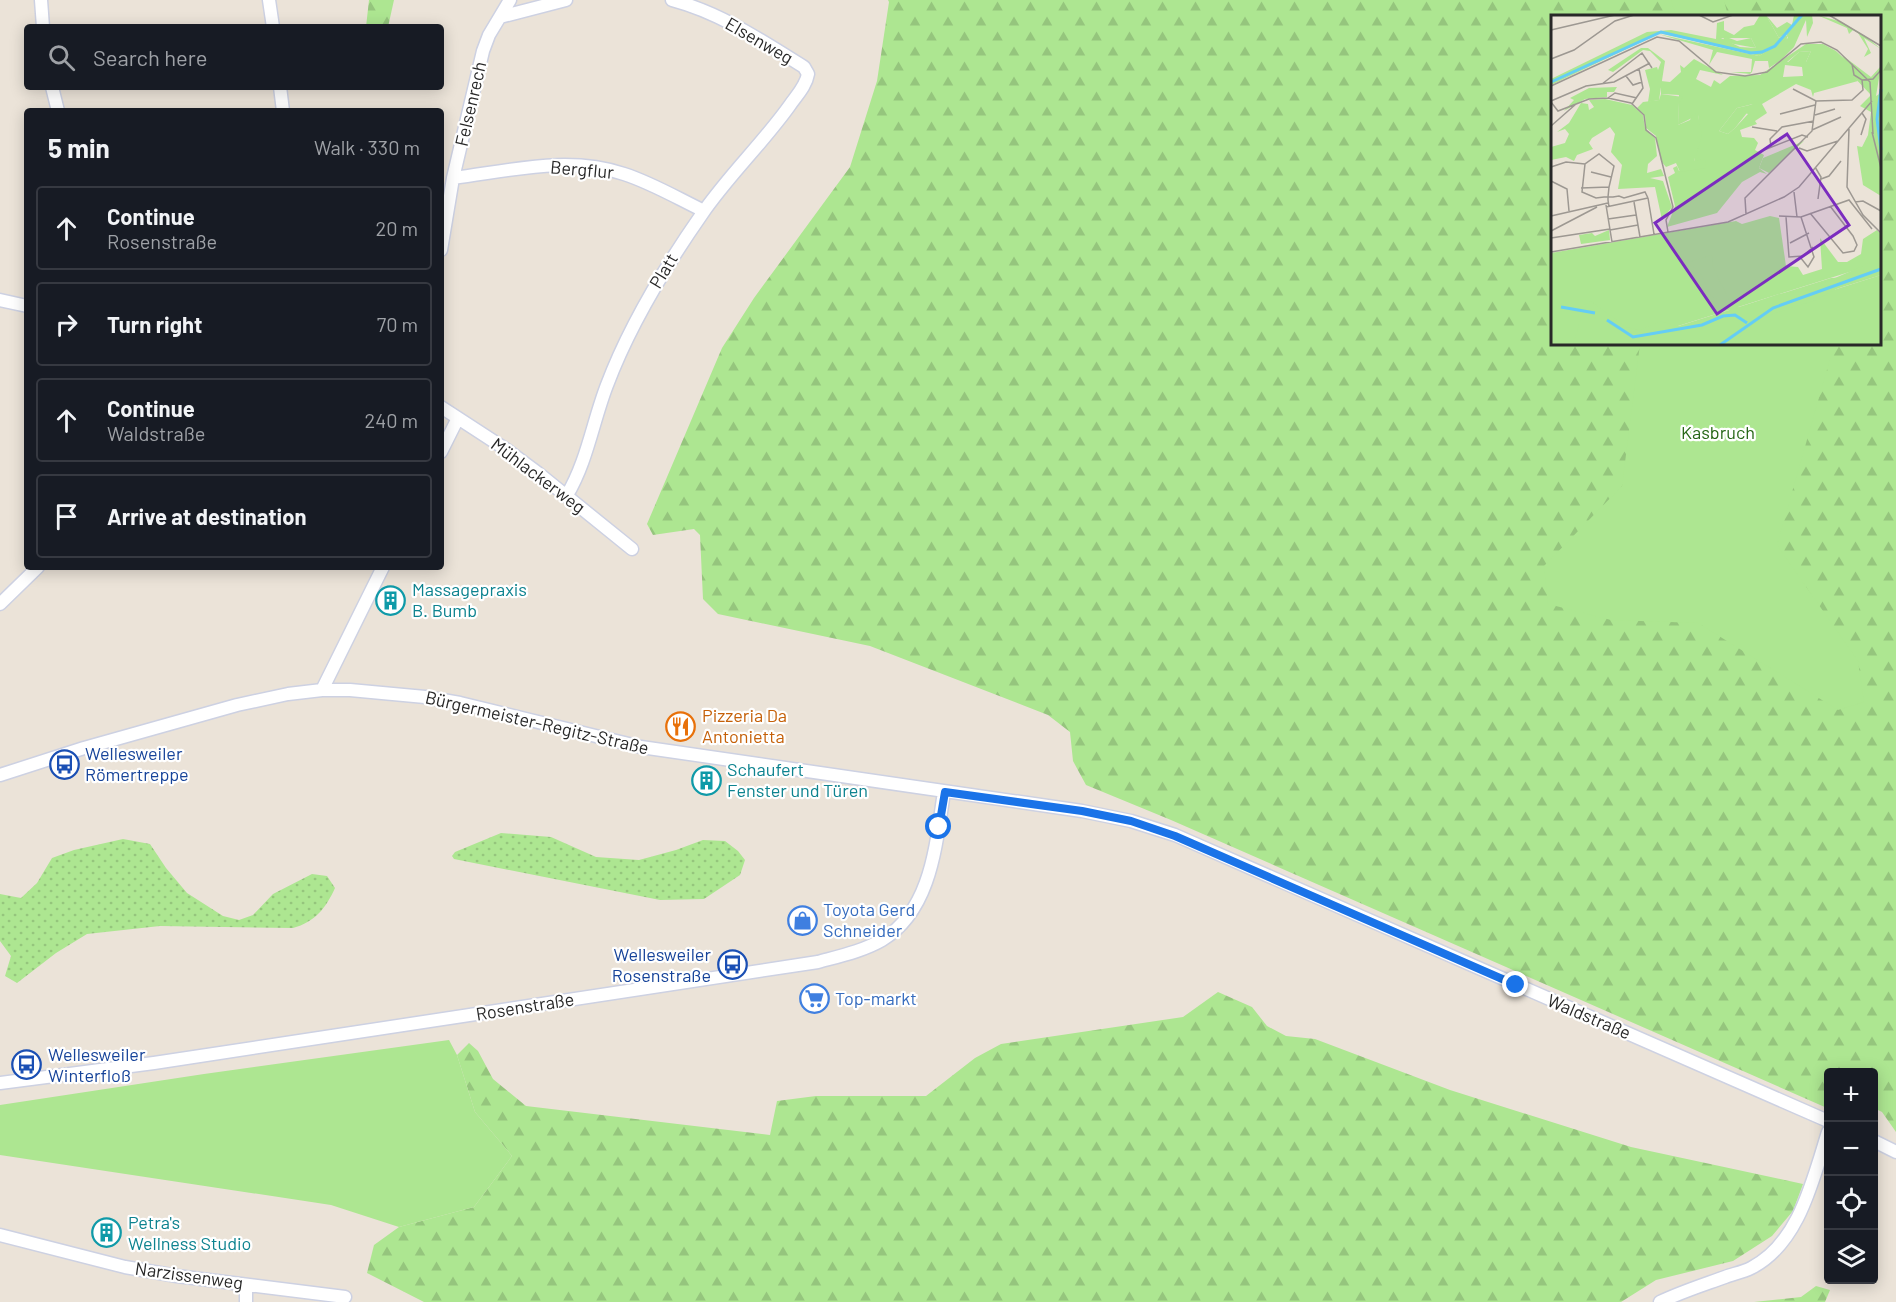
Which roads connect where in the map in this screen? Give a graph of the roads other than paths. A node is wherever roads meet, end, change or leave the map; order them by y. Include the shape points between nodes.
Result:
1 (41, 0) edge
2 (269, 0) edge
3 (510, 0) edge
4 (566, 0) edge
5 (672, 0) edge
6 (698, 3) edge
7 (500, 17) junction
8 (43, 24) edge
9 (273, 24) edge
10 (808, 74) joint
11 (53, 90) edge
12 (280, 90) edge
13 (57, 108) edge
14 (283, 108) edge
15 (453, 178) junction
16 (704, 211) junction
17 (444, 232) edge
18 (0, 300) edge
19 (24, 305) edge
20 (444, 409) edge
21 (458, 418) junction
22 (444, 446) edge
23 (567, 495) junction
24 (632, 549) dead end
25 (36, 570) edge
26 (382, 570) edge
27 (0, 604) edge
28 (322, 690) junction
29 (0, 775) edge
30 (945, 792) junction
31 (1082, 811) joint
32 (0, 1083) edge
33 (1824, 1119) edge
34 (1878, 1143) edge
35 (1824, 1144) edge
36 (1896, 1152) edge
37 (0, 1235) edge
38 (246, 1285) junction
39 (345, 1297) dead end
40 (246, 1302) edge
41 (1660, 1302) edge

1 - 8 street
2 - 9 street
3 - 7 street, Felsenrech
4 - 7 street
5 - 6 street, Elsenweg
6 - 10 street, Elsenweg
7 - 15 street, Felsenrech via 483,51
10 - 16 street, Platt via 807,82 784,114
11 - 13 street
12 - 14 street
15 - 16 street, Bergflur via 543,166 588,166 655,185
15 - 17 street, Felsenrech
16 - 23 street, Platt via 657,283 624,346 607,384 579,473
18 - 19 street
20 - 21 street, Mühlackerweg
21 - 22 street
21 - 23 street, Mühlackerweg
23 - 24 street, Mühlackerweg
25 - 27 street
26 - 28 street
28 - 29 street, Bürgermeister-Regitz-Straße via 237,705
28 - 30 street, Bürgermeister-Regitz-Straße via 460,703 641,747
30 - 31 street, Bürgermeister-Regitz-Straße
30 - 32 street, Rosenstraße via 931,868 909,915 884,939 842,956 235,1051
31 - 33 street, Waldstraße via 1131,821 1175,836
34 - 36 street
35 - 41 street via 1803,1209 1771,1253 1752,1268
37 - 38 street, Narzissenweg via 125,1267
38 - 39 street, Narzissenweg
38 - 40 street

